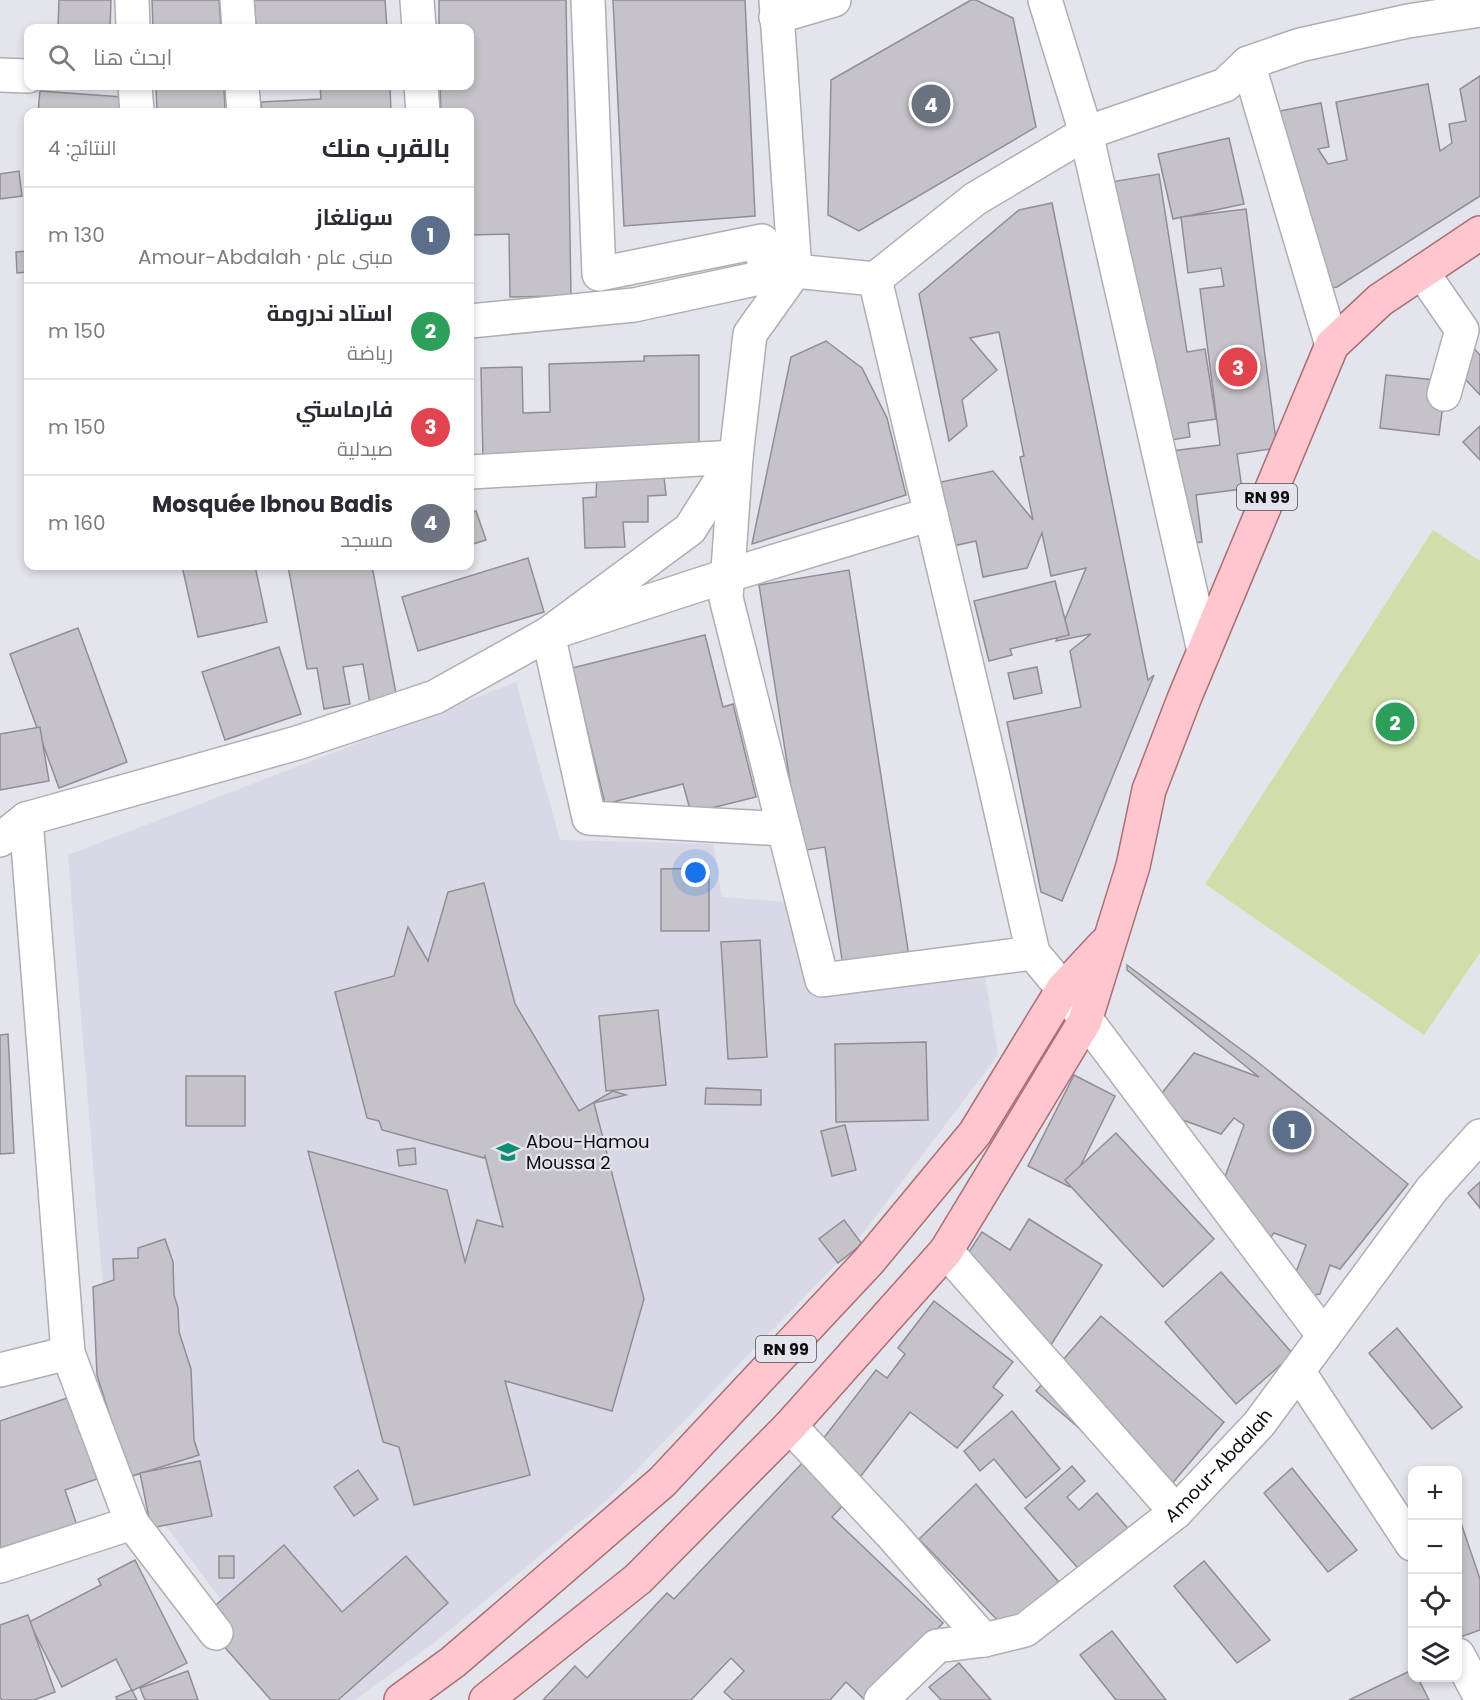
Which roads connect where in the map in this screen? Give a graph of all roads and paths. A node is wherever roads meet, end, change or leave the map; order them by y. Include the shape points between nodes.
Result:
1 (132, 0) edge
2 (237, 0) edge
3 (417, 0) edge
4 (588, 0) edge
5 (834, 0) edge
6 (1044, 0) edge
7 (776, 9) edge
8 (1480, 9) edge
9 (133, 24) edge
10 (239, 24) edge
11 (419, 24) edge
12 (1248, 63) junction
13 (0, 75) edge
14 (24, 76) edge
15 (135, 90) edge
16 (242, 90) edge
17 (421, 90) edge
18 (137, 108) edge
19 (244, 108) edge
20 (423, 108) edge
21 (1086, 133) junction
22 (1478, 238) edge
23 (1422, 272) junction
24 (780, 274) junction
25 (874, 279) junction
26 (474, 321) edge
27 (1332, 345) junction
28 (1444, 393) dead end
29 (736, 457) junction
30 (474, 471) edge
31 (931, 514) junction
32 (729, 575) junction
33 (548, 634) junction
34 (1204, 651) junction
35 (26, 819) junction
36 (784, 829) junction
37 (0, 840) edge
38 (1109, 940) junction
39 (1033, 953) junction
40 (1063, 989) junction
41 (1085, 1021) junction
42 (1480, 1136) edge
43 (946, 1251) junction
44 (1324, 1336) junction
45 (68, 1353) junction
46 (0, 1370) edge
47 (1298, 1371) junction
48 (790, 1426) junction
49 (1176, 1512) junction
50 (132, 1522) junction
51 (1408, 1536) edge
52 (0, 1566) edge
53 (216, 1633) dead end
54 (984, 1640) junction
55 (1480, 1643) edge
56 (1462, 1651) edge
57 (1462, 1661) edge
58 (1480, 1696) edge
59 (401, 1700) edge
60 (486, 1700) edge
61 (881, 1700) edge

1 - 9 street
2 - 10 street
3 - 11 street
4 - 24 street via 598,274 762,241
5 - 7 street
6 - 21 street
7 - 24 street
8 - 12 street via 1300,45
12 - 21 street via 1225,85
12 - 27 street
13 - 14 street
15 - 18 street
16 - 19 street
17 - 20 street
21 - 25 street via 975,199
21 - 34 street
22 - 23 main road, RN 99
23 - 27 main road, RN 99 via 1380,300
23 - 28 street via 1461,330
24 - 25 street
24 - 26 street via 634,305
24 - 29 street via 750,334
25 - 31 street
27 - 34 main road, RN 99
29 - 30 street
29 - 32 street
29 - 33 street via 690,529
31 - 32 street
31 - 39 street
32 - 33 street
32 - 36 street via 726,598
33 - 35 street via 435,697 297,743
33 - 36 street via 589,818
34 - 38 main road, RN 99 via 1149,790 1133,866
35 - 37 street
35 - 45 street
36 - 39 street via 822,980
38 - 40 main road, RN 99
38 - 41 main road, RN 99
39 - 40 street
40 - 41 street
40 - 59 main road, RN 99 via 975,1133 821,1312 662,1482 453,1662
41 - 43 main road, RN 99
41 - 44 street
42 - 44 street, Amour-Abdalah via 1432,1189
43 - 48 main road, RN 99
43 - 49 street
44 - 47 street, Amour-Abdalah
45 - 46 street
45 - 50 street
47 - 49 street, Amour-Abdalah via 1259,1424
47 - 51 street
48 - 54 street
48 - 60 main road, RN 99 via 638,1579
49 - 54 street, Amour-Abdalah via 1025,1630
50 - 52 street
50 - 53 street
54 - 61 street, Amour-Abdalah via 937,1646
55 - 56 street
57 - 58 street

